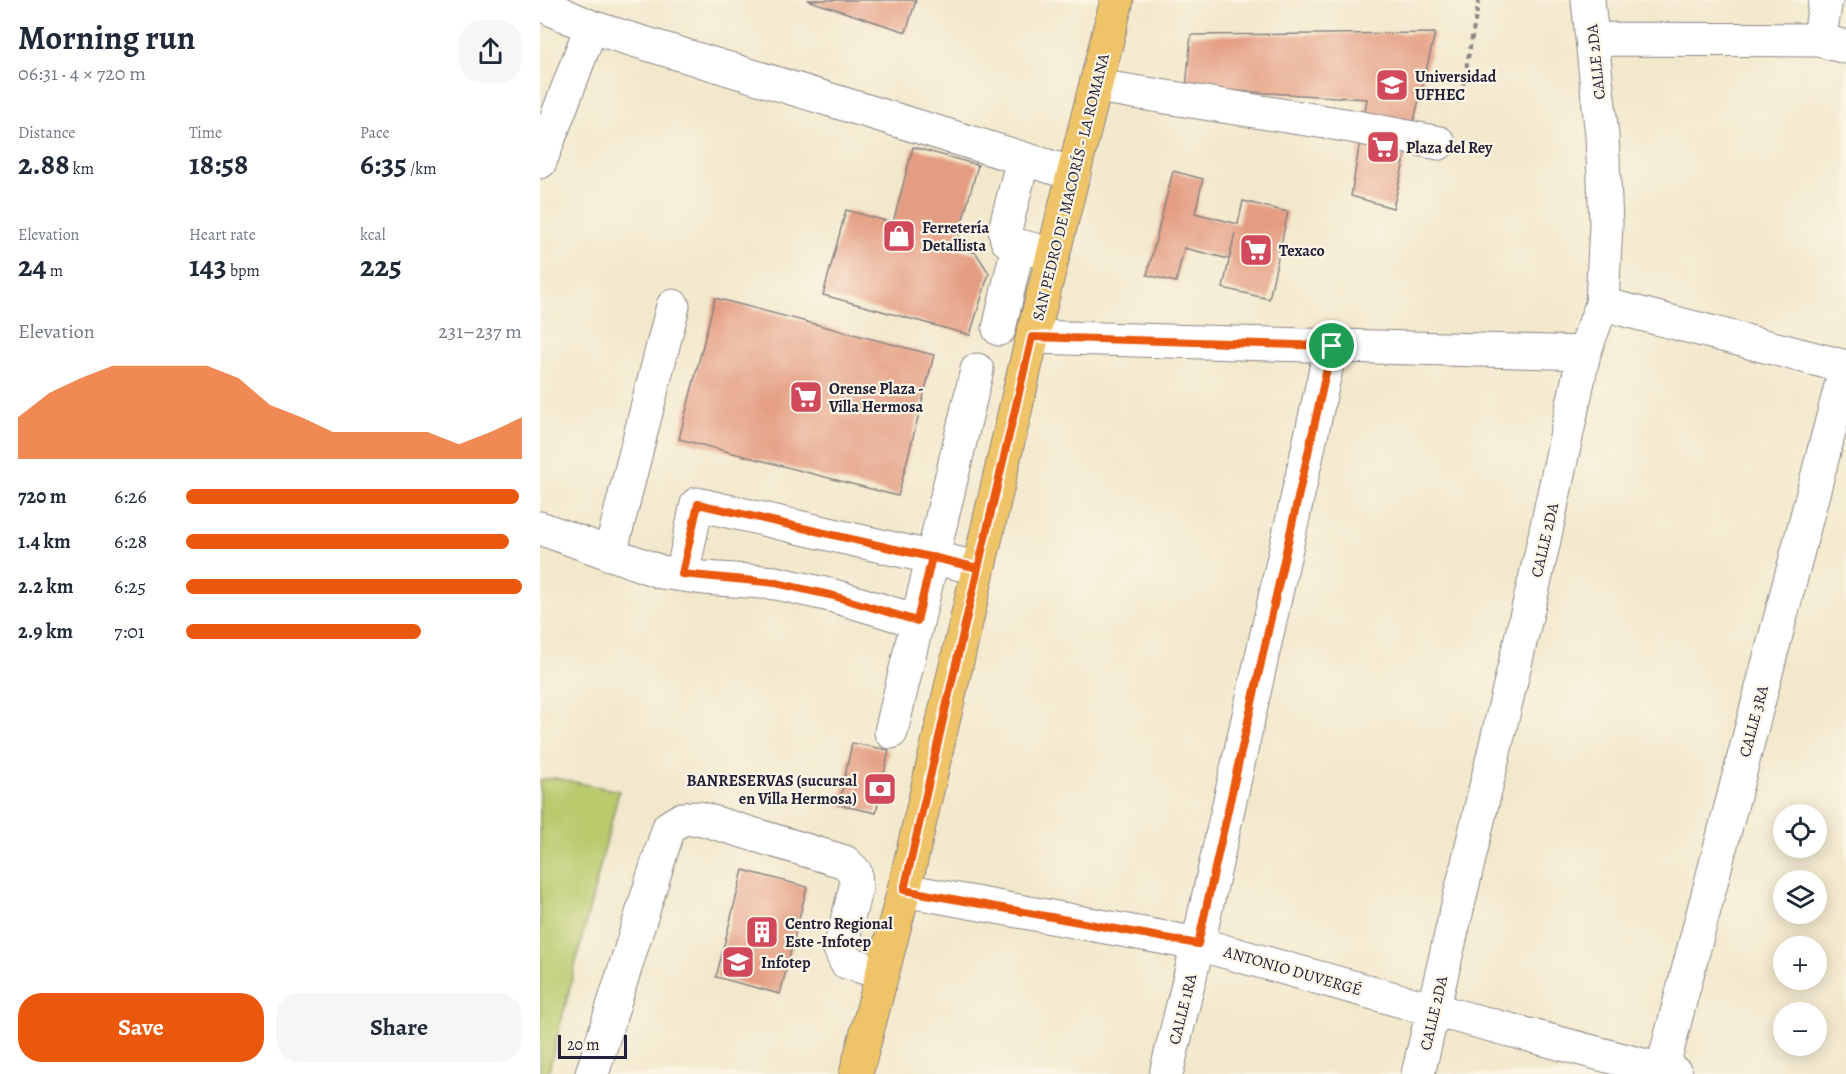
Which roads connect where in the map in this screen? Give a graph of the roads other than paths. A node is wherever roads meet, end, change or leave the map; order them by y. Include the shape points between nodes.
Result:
1 (1118, 0) edge
2 (1588, 0) edge
3 (1826, 0) edge
4 (540, 4) edge
5 (591, 27) junction
6 (1593, 39) junction
7 (1832, 43) edge
8 (1096, 86) junction
9 (1439, 143) dead end
10 (1023, 159) junction
11 (540, 162) edge
12 (1074, 174) junction
13 (1018, 246) junction
14 (1053, 255) junction
15 (1602, 304) junction
16 (673, 306) dead end
17 (999, 329) dead end
18 (1032, 337) junction
19 (1332, 346) junction
20 (1584, 353) junction
21 (1846, 367) edge
22 (977, 370) dead end
23 (540, 528) edge
24 (610, 554) junction
25 (932, 557) junction
26 (978, 568) junction
27 (682, 574) junction
28 (917, 621) junction
29 (891, 732) dead end
30 (904, 890) junction
31 (1198, 944) junction
32 (882, 972) junction
33 (1434, 1010) junction
34 (1666, 1073) edge
35 (592, 1074) edge
36 (855, 1074) edge
37 (1166, 1074) edge
38 (1418, 1074) edge

1 - 8 main road, SAN PEDRO DE MACORÍS - LA ROMANA
2 - 6 street, CALLE 2DA
3 - 7 street
4 - 5 street
5 - 10 street
5 - 11 street
6 - 7 street
6 - 15 street, CALLE 2DA via 1605,212
8 - 9 street
8 - 12 main road, SAN PEDRO DE MACORÍS - LA ROMANA
10 - 12 street
10 - 13 street via 1005,231 1007,240
12 - 14 main road, SAN PEDRO DE MACORÍS - LA ROMANA
13 - 14 street
13 - 17 street
14 - 18 main road, SAN PEDRO DE MACORÍS - LA ROMANA
15 - 20 street, CALLE 2DA
15 - 21 street
16 - 24 street
18 - 19 street
18 - 26 main road, SAN PEDRO DE MACORÍS - LA ROMANA
19 - 20 street
19 - 31 street, CALLE 1RA
20 - 33 street, CALLE 2DA
21 - 34 street, CALLE 3RA
22 - 25 street
23 - 24 street
24 - 27 street via 661,572
25 - 26 street
25 - 27 street via 698,504
25 - 28 street
26 - 30 main road, SAN PEDRO DE MACORÍS - LA ROMANA
27 - 28 street via 776,583
28 - 29 street
30 - 31 street, ANTONIO DUVERGÉ
30 - 32 main road, SAN PEDRO DE MACORÍS - LA ROMANA
31 - 33 street, ANTONIO DUVERGÉ
31 - 37 street, CALLE 1RA
32 - 35 street via 846,962 840,950 856,887 855,872 845,862 699,818 682,819 669,827
32 - 36 main road, SAN PEDRO DE MACORÍS - LA ROMANA
33 - 34 street, ANTONIO DUVERGÉ
33 - 38 street, CALLE 2DA

